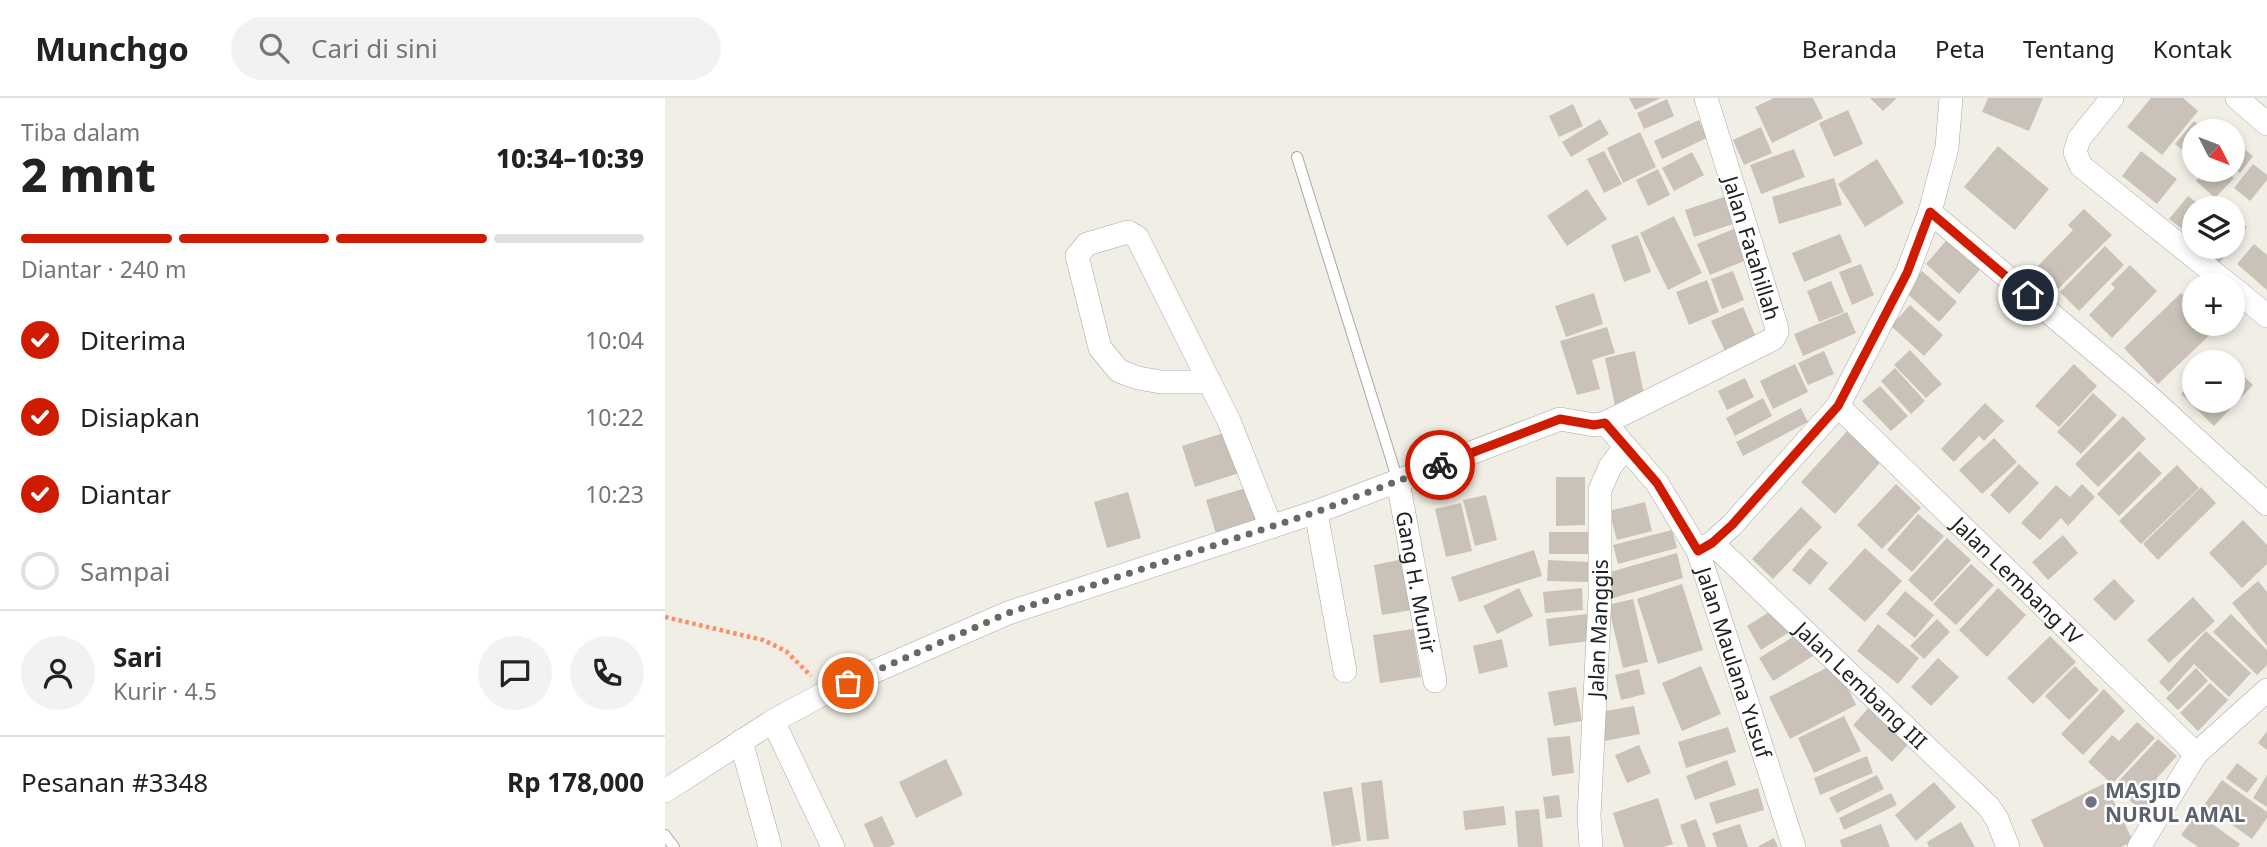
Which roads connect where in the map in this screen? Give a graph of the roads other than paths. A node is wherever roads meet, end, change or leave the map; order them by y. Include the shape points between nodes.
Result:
1 (1706, 98) edge
2 (1951, 98) edge
3 (2112, 98) edge
4 (2237, 98) edge
5 (2267, 124) edge
6 (1297, 157) dead end
7 (1930, 212) junction
8 (2214, 273) edge
9 (2245, 298) edge
10 (2267, 316) edge
11 (1210, 382) junction
12 (1838, 406) junction
13 (1605, 423) junction
14 (1625, 447) junction
15 (1398, 482) junction
16 (2267, 504) edge
17 (1316, 512) junction
18 (1272, 527) junction
19 (1705, 547) junction
20 (1345, 671) dead end
21 (1435, 681) dead end
22 (2267, 690) edge
23 (772, 720) junction
24 (741, 741) junction
25 (2196, 754) junction
26 (665, 791) edge
27 (1589, 816) junction
28 (665, 835) edge
29 (674, 847) edge
30 (770, 847) edge
31 (833, 847) edge
32 (1580, 847) edge
33 (1591, 847) edge
34 (1794, 847) edge
35 (2008, 847) edge
36 (2139, 847) edge

1 - 13 street, Jalan Fatahillah via 1777,332 1759,347
2 - 7 street via 1947,147
3 - 8 street via 2079,139 2075,152 2081,166
4 - 5 street
6 - 15 lane
7 - 12 street via 1907,273
7 - 16 street via 2147,395
9 - 10 street
11 - 11 street via 1137,237 1128,232 1087,244 1077,256 1100,348 1119,371 1161,382
11 - 18 street
12 - 19 street via 1732,525
12 - 25 street, Jalan Lembang IV
13 - 14 street, Jalan Maulana Yusuf
13 - 15 street via 1560,419
14 - 19 street, Jalan Maulana Yusuf
14 - 27 street, Jalan Manggis via 1599,490 1600,597
15 - 17 street
15 - 21 street, Gang H. Munir
17 - 18 street
17 - 20 street
18 - 23 street via 1008,613
19 - 34 street, Jalan Maulana Yusuf
19 - 35 street, Jalan Lembang III via 1989,807
22 - 25 street
23 - 24 street
23 - 31 street
24 - 26 street
24 - 30 street
25 - 36 street
27 - 32 street
27 - 33 street
28 - 29 lane

